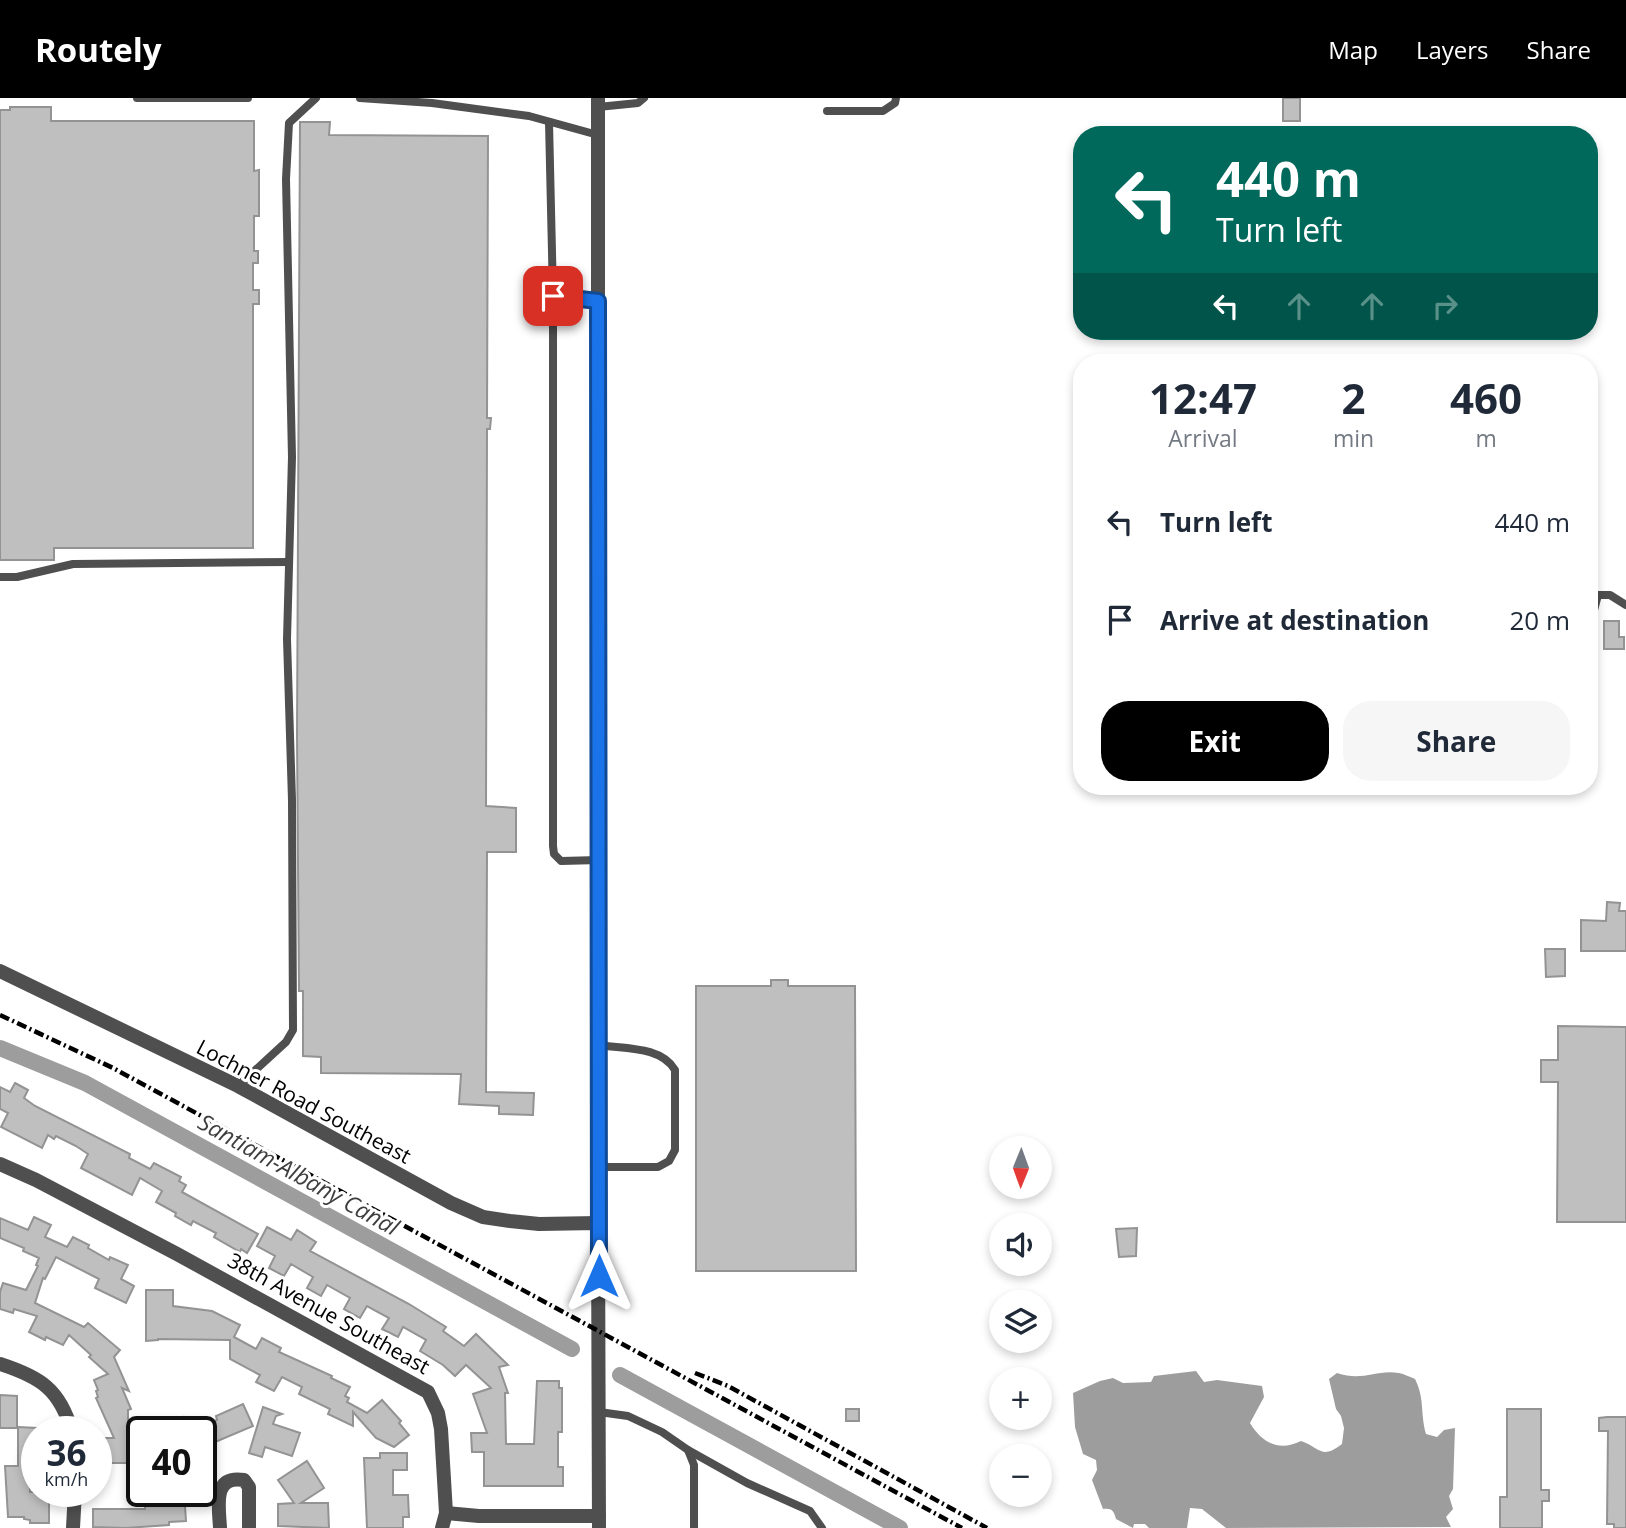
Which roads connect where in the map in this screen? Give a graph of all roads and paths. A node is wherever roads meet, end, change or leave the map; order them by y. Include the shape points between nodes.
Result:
1 (137, 98) edge
2 (248, 98) edge
3 (316, 98) edge
4 (360, 98) edge
5 (644, 98) edge
6 (896, 98) edge
7 (598, 103) edge
8 (827, 111) dead end
9 (549, 122) junction
10 (598, 135) junction
11 (553, 296) junction
12 (598, 301) junction
13 (289, 562) junction
14 (0, 577) edge
15 (1598, 594) edge
16 (1626, 605) edge
17 (599, 860) junction
18 (0, 971) edge
19 (599, 1045) junction
20 (238, 1086) junction
21 (0, 1164) edge
22 (599, 1167) junction
23 (598, 1223) junction
24 (0, 1364) edge
25 (599, 1412) junction
26 (67, 1416) edge
27 (688, 1450) junction
28 (74, 1507) edge
29 (444, 1521) edge
30 (599, 1522) edge
31 (73, 1528) edge
32 (220, 1528) edge
33 (249, 1528) edge
34 (694, 1528) edge
35 (822, 1528) edge

1 - 2 lane
3 - 13 lane via 289,123
4 - 9 lane via 432,103
5 - 7 lane via 638,103
6 - 8 lane via 883,111
7 - 10 street
9 - 10 lane
9 - 11 lane
10 - 12 street
11 - 12 lane
11 - 17 lane via 553,846 561,861
12 - 17 street
13 - 14 lane via 73,564
13 - 20 lane via 293,1030
15 - 16 lane
17 - 19 street
18 - 20 street, Lochner Road Southeast
19 - 22 street
19 - 22 lane via 660,1054 675,1070 675,1150 669,1161 658,1167
20 - 23 street, Lochner Road Southeast via 483,1217 539,1224
21 - 29 street, 38th Avenue Southeast via 428,1392 438,1413
22 - 23 street
23 - 25 street
24 - 26 street via 46,1384
25 - 27 lane via 628,1416
25 - 30 street
27 - 34 lane via 695,1465
27 - 35 lane via 810,1511
28 - 31 street
29 - 30 street, 38th Avenue Southeast via 479,1516
32 - 33 street via 221,1488 234,1478 249,1487

